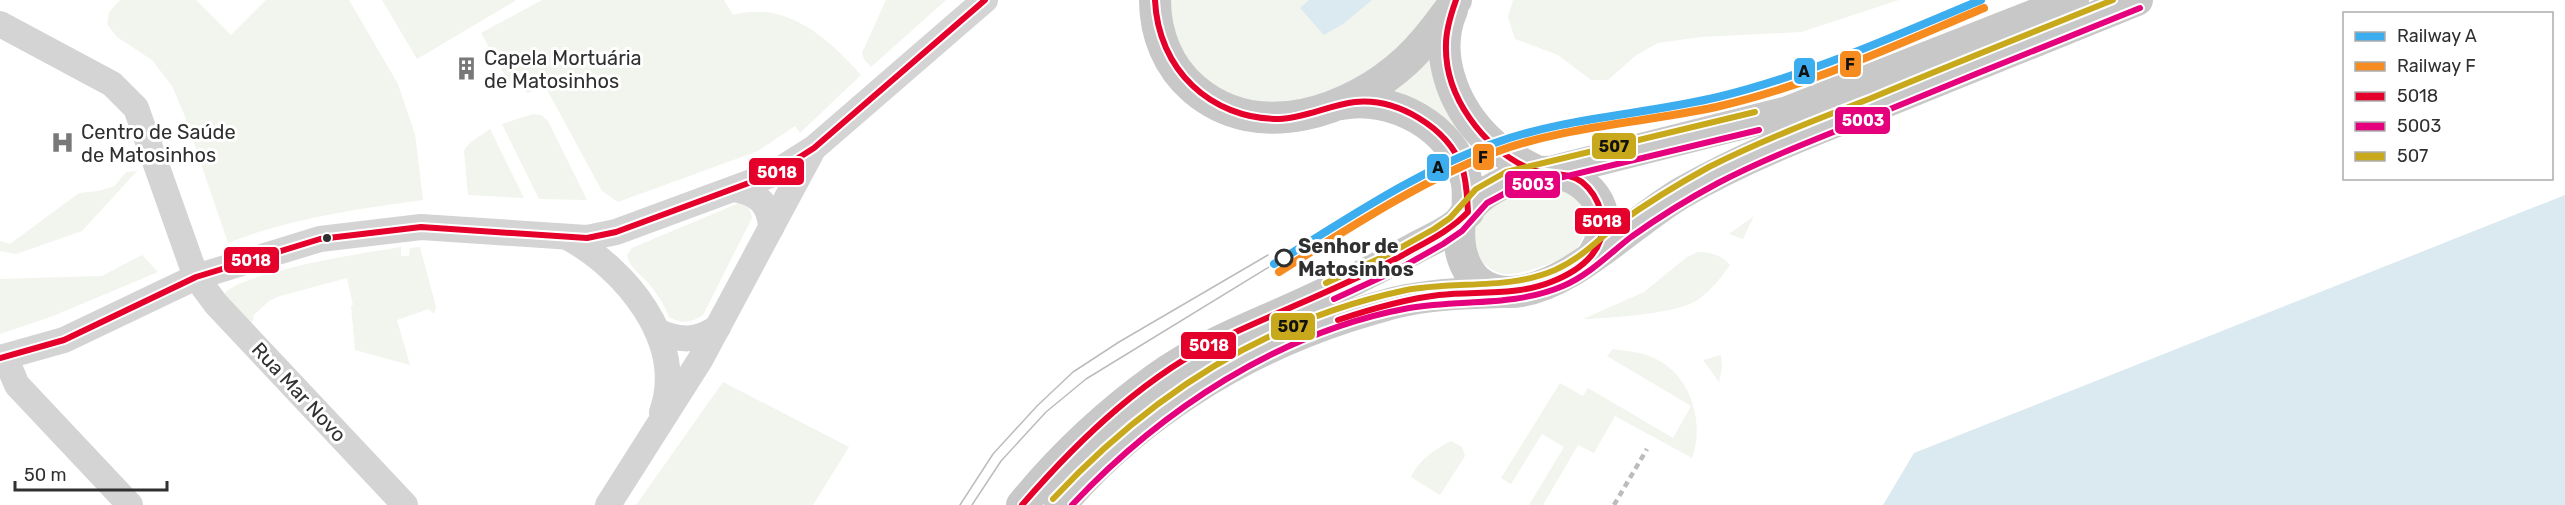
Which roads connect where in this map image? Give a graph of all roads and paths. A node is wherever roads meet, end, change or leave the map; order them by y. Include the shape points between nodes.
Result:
1 (985, 0) edge
2 (1155, 0) edge
3 (1456, 0) edge
4 (2073, 0) edge
5 (2137, 0) edge
6 (0, 24) edge
7 (1337, 105) junction
8 (814, 148) junction
9 (1544, 172) junction
10 (734, 189) junction
11 (1464, 216) junction
12 (771, 228) junction
13 (567, 237) junction
14 (1593, 255) junction
15 (196, 277) junction
16 (1507, 292) junction
17 (717, 327) junction
18 (657, 331) junction
19 (2, 358) edge
20 (657, 425) junction
21 (129, 505) edge
22 (405, 505) edge
23 (608, 505) edge
24 (1022, 505) edge
25 (1060, 505) edge

1 - 8 street
2 - 7 main road via 1155,17 1171,62 1204,98 1247,115 1273,118 1295,117
3 - 7 main road via 1406,61 1376,85
3 - 9 main road via 1448,17 1444,45 1448,75 1458,98 1483,135 1515,160
4 - 9 main road via 1788,112
5 - 14 main road via 1716,174 1653,210
6 - 15 street, Rua Mar Novo via 112,84 136,108
7 - 11 main road via 1387,105 1427,124 1458,158 1467,182
8 - 10 street via 780,171
8 - 12 street
9 - 11 main road via 1490,190
9 - 14 main road via 1574,178 1585,184 1598,201 1603,222
10 - 12 street via 764,202
10 - 13 street via 616,232 587,238
11 - 16 main road via 1458,240 1468,271 1478,282
11 - 24 main road via 1455,226 1384,266 1225,338 1159,376 1074,447
12 - 17 street
13 - 15 street via 422,227 320,239
13 - 18 street via 588,248 611,269 643,306
14 - 16 main road via 1563,277 1527,290
15 - 19 street via 64,339
15 - 22 street, Rua Mar Novo via 216,304
16 - 25 main road via 1404,300 1319,326 1267,348 1226,369 1149,420 1107,455
17 - 18 street via 700,337 683,340
17 - 20 street
18 - 20 street via 664,350 667,380 665,404
19 - 21 street via 17,385
20 - 23 street

